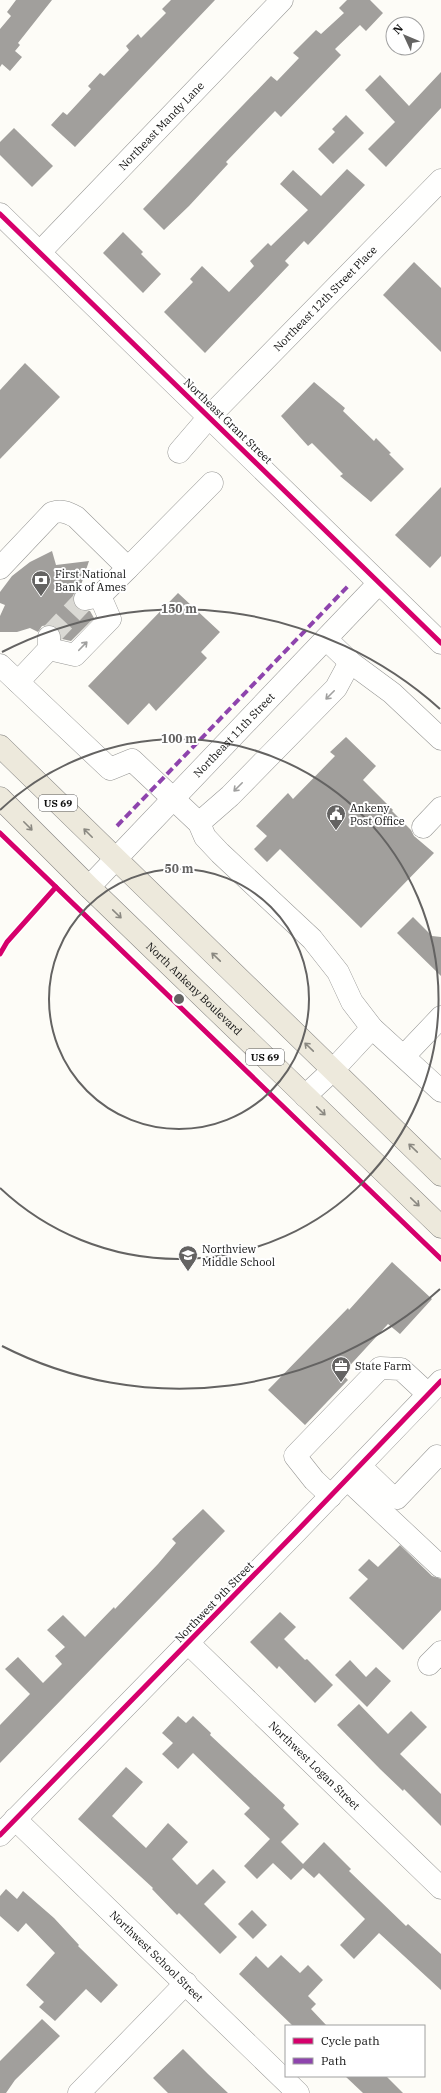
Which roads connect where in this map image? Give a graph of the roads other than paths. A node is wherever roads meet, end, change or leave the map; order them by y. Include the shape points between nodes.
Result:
1 (282, 0) edge
2 (441, 180) edge
3 (0, 214) edge
4 (40, 252) junction
5 (209, 417) junction
6 (179, 452) dead end
7 (212, 483) dead end
8 (0, 568) edge
9 (128, 568) junction
10 (379, 583) junction
11 (326, 639) junction
12 (441, 643) edge
13 (350, 662) junction
14 (0, 665) edge
15 (18, 682) junction
16 (441, 739) edge
17 (0, 746) edge
18 (0, 798) edge
19 (174, 798) junction
20 (441, 808) edge
21 (199, 824) junction
22 (422, 827) dead end
23 (116, 860) junction
24 (89, 887) junction
25 (441, 1017) edge
26 (372, 1028) junction
27 (404, 1056) junction
28 (333, 1070) junction
29 (441, 1092) edge
30 (305, 1096) junction
31 (441, 1175) edge
32 (441, 1227) edge
33 (435, 1388) edge
34 (437, 1456) dead end
35 (354, 1472) junction
36 (331, 1496) junction
37 (441, 1567) edge
38 (188, 1643) junction
39 (16, 1819) junction
40 (0, 1835) edge
41 (441, 1888) edge
42 (186, 1983) junction
43 (79, 2093) edge
44 (298, 2093) edge

1 - 4 street, Northeast Mandy Lane
2 - 5 street, Northeast 12th Street Place
3 - 4 street, Northeast Grant Street
4 - 5 street, Northeast Grant Street
5 - 6 street, Northeast 12th Street Place
5 - 10 street, Northeast Grant Street
7 - 9 street
8 - 9 street via 52,513 58,511 76,517
15 -> 9 street via 49,643 75,655 110,619 92,597
10 - 11 street, Northeast 11th Street
10 - 12 street, Northeast Grant Street
11 - 13 street
11 - 19 street, Northeast 11th Street
13 - 16 street via 392,692
13 -> 21 street via 336,688
14 - 15 street
15 - 19 street via 110,769 132,760
23 -> 17 main road, US 69
18 -> 24 main road, North Ankeny Boulevard / US 69
19 - 21 street
19 - 23 street, Northeast 11th Street
20 - 22 street
21 - 26 street via 204,836 220,853 312,939 338,972 352,1002
23 - 24 street, Northeast 11th Street
28 -> 23 main road, US 69
24 -> 30 main road, North Ankeny Boulevard / US 69
25 - 27 street
26 - 27 street
26 - 28 street
27 - 29 street
28 - 30 street
31 -> 28 main road, US 69
30 -> 32 main road, North Ankeny Boulevard / US 69
33 - 35 street, Northwest 9th Street
33 - 36 street via 401,1369 380,1368 295,1456
34 - 35 street via 397,1498
35 - 36 street, Northwest 9th Street
35 - 37 street
36 - 38 street, Northwest 9th Street
38 - 39 street, Northwest 9th Street
38 - 41 street, Northwest Logan Street
39 - 40 street, Northwest 9th Street
39 - 42 street, Northwest School Street
42 - 43 street
42 - 44 street, Northwest School Street

